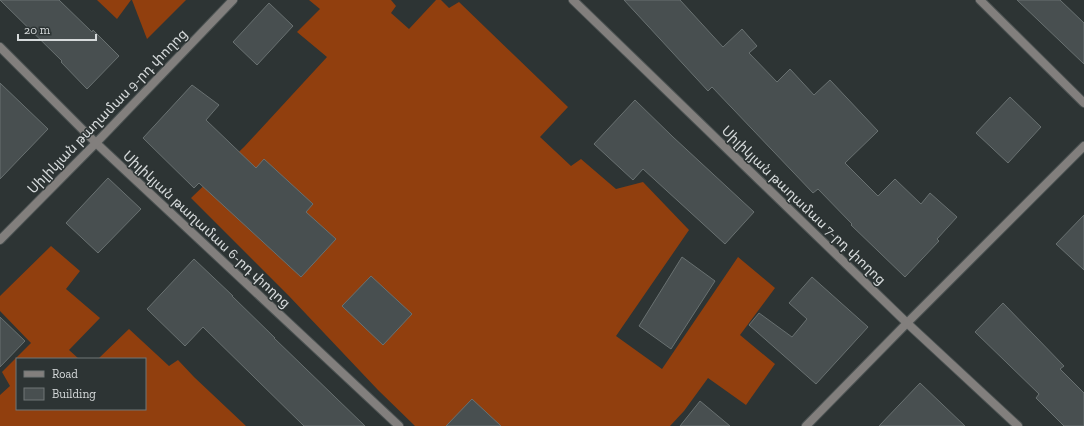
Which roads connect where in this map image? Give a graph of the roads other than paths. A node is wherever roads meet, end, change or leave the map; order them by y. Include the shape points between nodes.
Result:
1 (233, 0) edge
2 (573, 0) edge
3 (980, 0) edge
4 (0, 47) edge
5 (1084, 103) edge
6 (96, 143) junction
7 (1084, 146) edge
8 (0, 240) edge
9 (907, 322) junction
10 (399, 426) edge
11 (806, 426) edge
12 (1018, 426) edge

1 - 6 street, Սիլիկյան թաղամաս 9-րդ փողոց
2 - 9 street, Սիլիկյան թաղամաս 7-րդ փողոց
3 - 5 street
4 - 6 street, Սիլիկյան թաղամաս 6-րդ փողոց
6 - 8 street, Սիլիկյան թաղամաս 9-րդ փողոց
6 - 10 street, Սիլիկյան թաղամաս 6-րդ փողոց
7 - 9 street
9 - 11 street
9 - 12 street, Սիլիկյան թաղամաս 7-րդ փողոց

